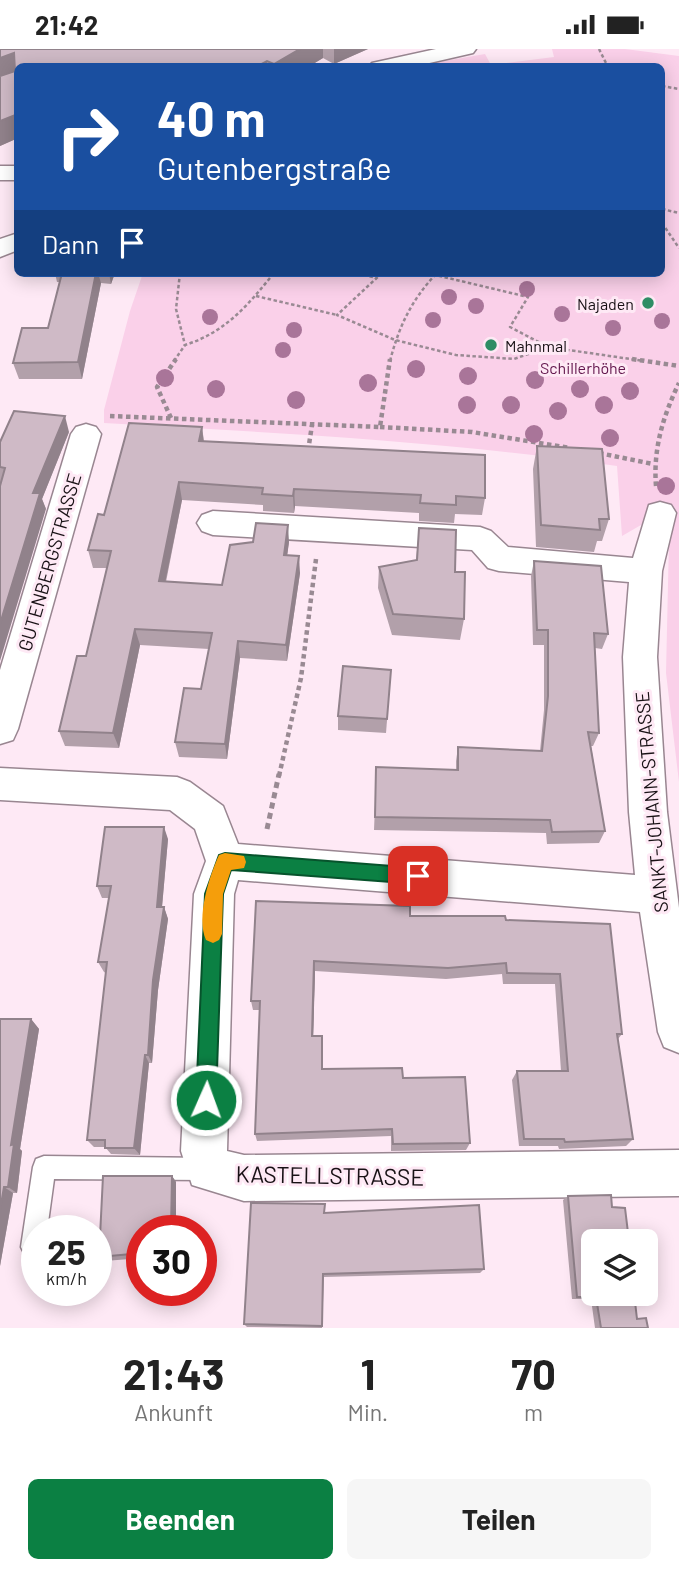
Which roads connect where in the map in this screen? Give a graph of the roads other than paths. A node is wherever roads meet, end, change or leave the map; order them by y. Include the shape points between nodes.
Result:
1 (466, 49) edge
2 (398, 63) edge
3 (86, 434) road end
4 (660, 513) road end
5 (213, 523) dead end
6 (646, 571) junction
7 (0, 729) edge
8 (0, 784) edge
9 (242, 862) junction
10 (657, 895) junction
11 (679, 1032) edge
12 (208, 1169) junction
13 (679, 1173) edge
14 (37, 1215) edge

1 - 2 street
3 - 7 street, GUTENBERGSTRASSE
4 - 6 street, SANKT-JOHANN-STRASSE
5 - 6 street via 480,539 499,559
6 - 10 street, SANKT-JOHANN-STRASSE via 640,657
8 - 9 street via 177,794 210,818
9 - 10 street
9 - 12 street, KASTELLSTRASSE via 214,894 204,1151
10 - 11 street, SANKT-JOHANN-STRASSE
12 - 13 street, KASTELLSTRASSE via 244,1178
12 - 14 lane via 44,1167

